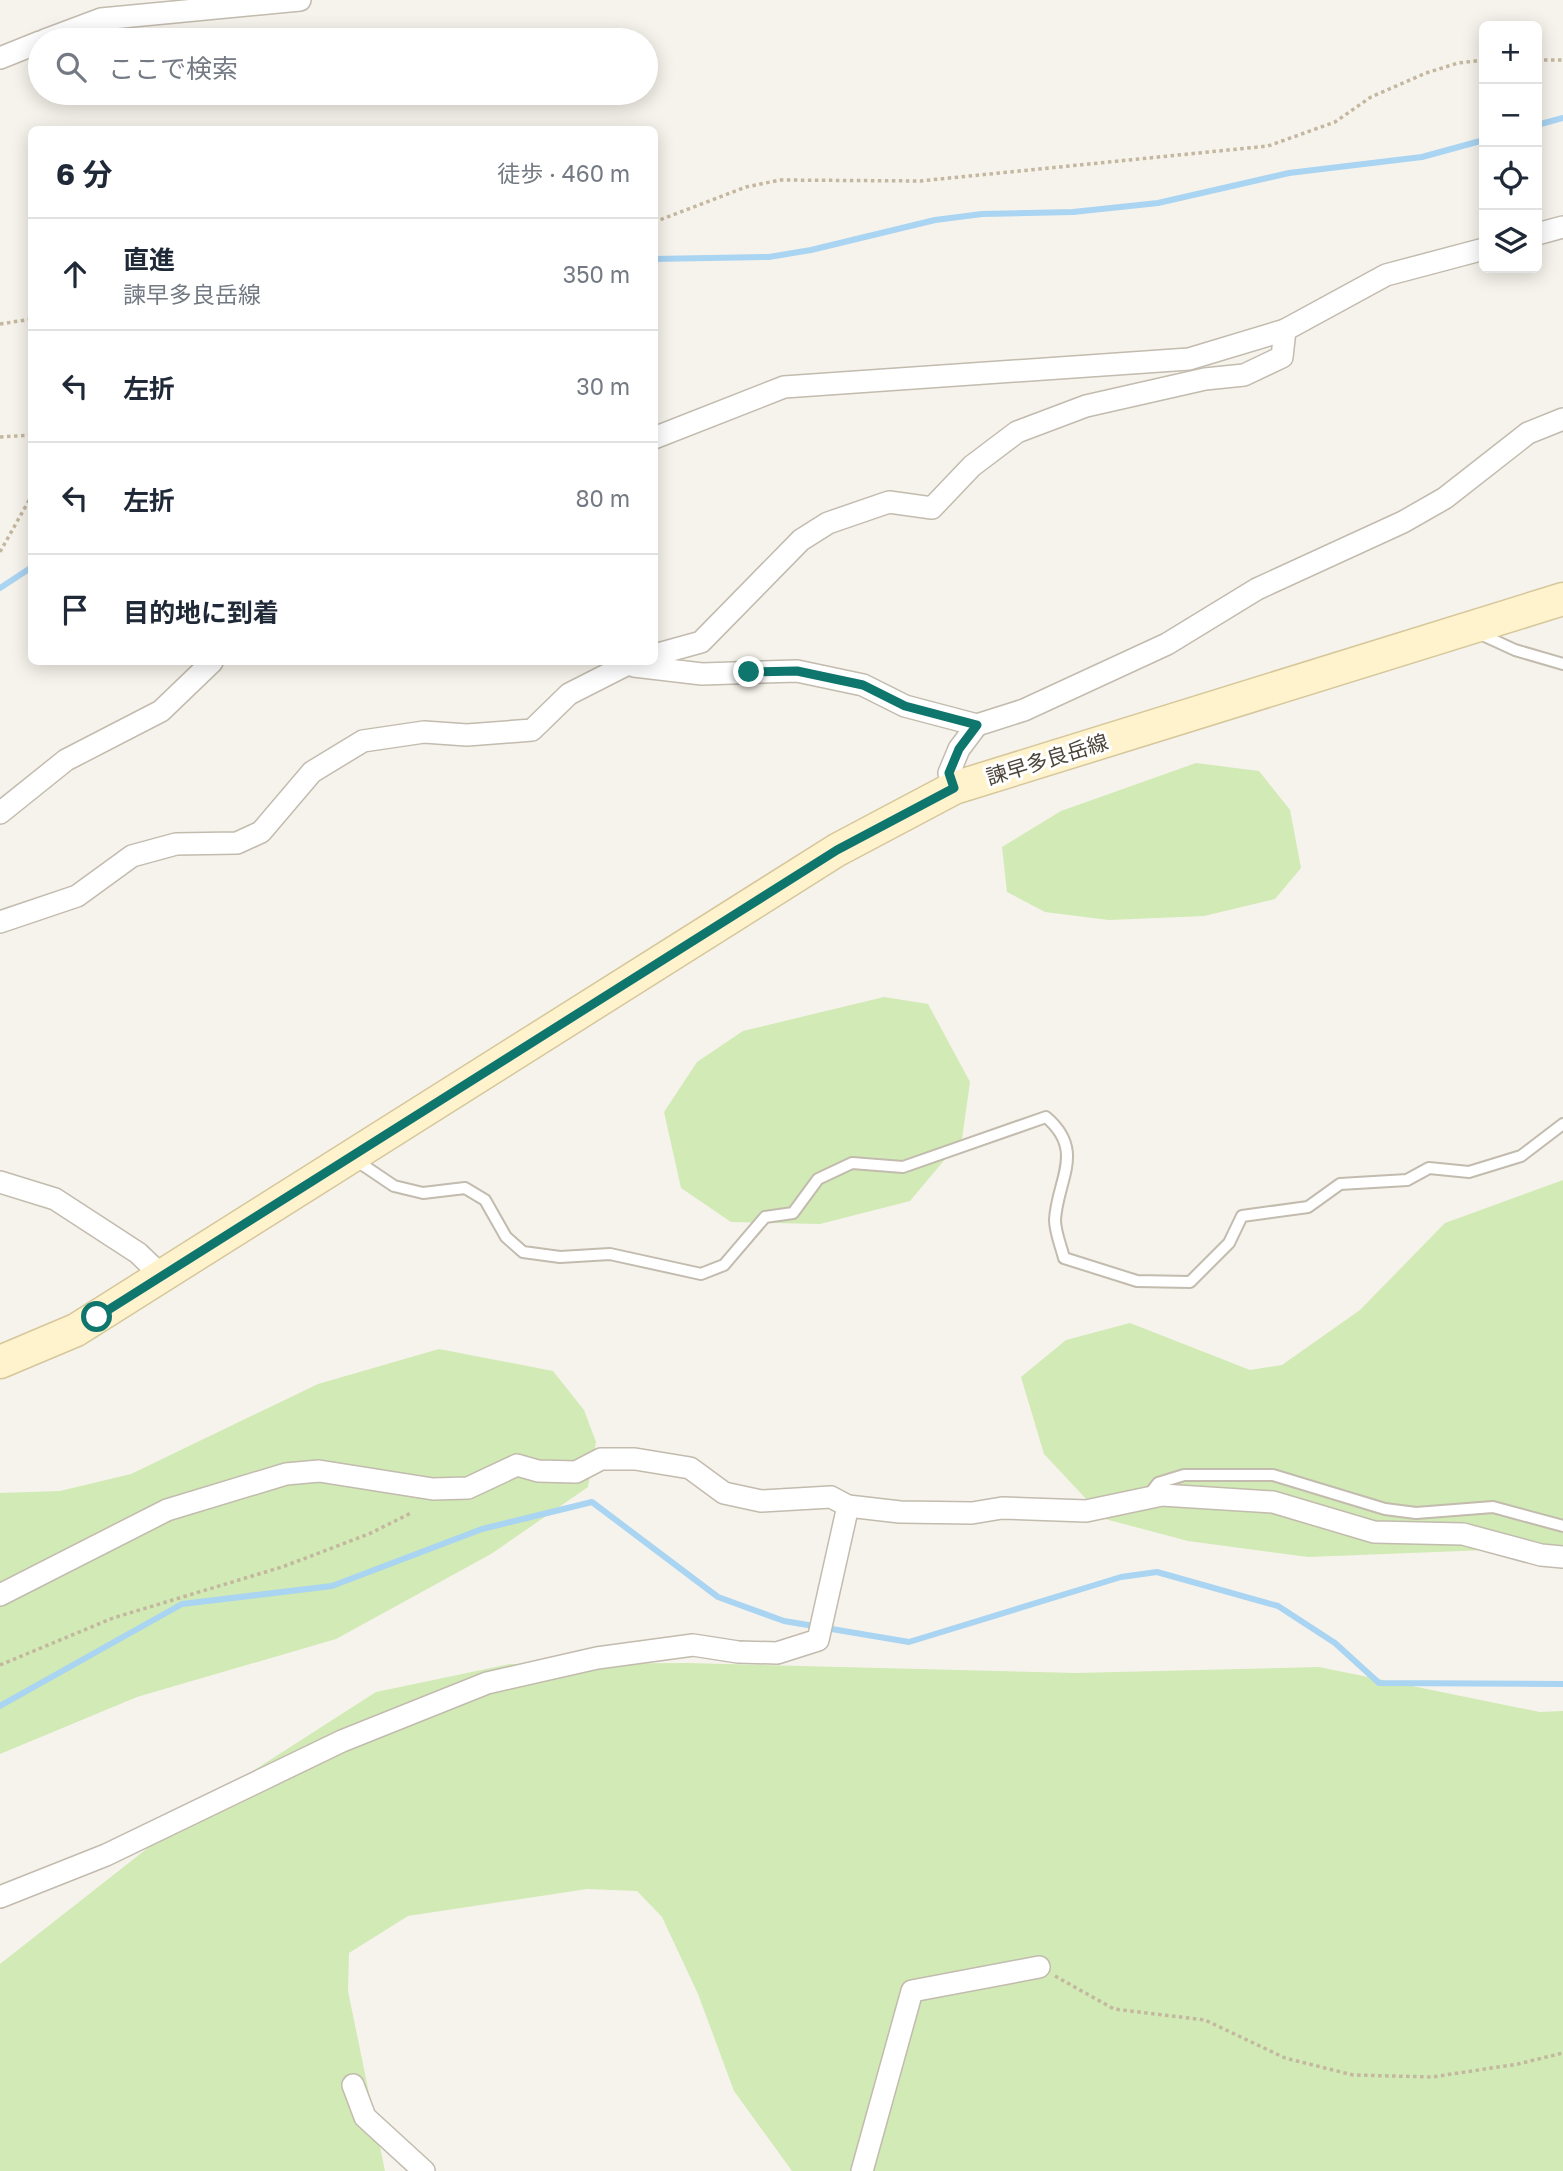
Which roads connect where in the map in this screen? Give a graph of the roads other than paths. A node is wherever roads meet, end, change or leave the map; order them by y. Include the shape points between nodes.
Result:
1 (300, 0) edge
2 (77, 28) edge
3 (28, 47) edge
4 (0, 58) edge
5 (1563, 227) edge
6 (1542, 233) edge
7 (1479, 249) edge
8 (1285, 330) junction
9 (1563, 419) edge
10 (658, 436) edge
11 (1563, 599) edge
12 (1469, 628) junction
13 (658, 654) edge
14 (1563, 664) edge
15 (209, 665) edge
16 (623, 665) edge
17 (641, 665) edge
18 (977, 725) junction
19 (954, 788) junction
20 (0, 813) edge
21 (0, 922) edge
22 (1563, 1124) edge
23 (352, 1157) junction
24 (0, 1182) edge
25 (162, 1276) junction
26 (0, 1362) edge
27 (1147, 1498) junction
28 (848, 1506) junction
29 (1563, 1526) edge
30 (1563, 1557) edge
31 (0, 1595) edge
32 (0, 1897) edge
33 (1040, 1967) road end
34 (353, 2085) dead end
35 (424, 2171) edge
36 (862, 2171) edge

1 - 2 street via 101,19
3 - 4 street
5 - 6 street
7 - 8 street via 1386,275
8 - 10 street via 1189,359 784,387
8 - 13 street via 1282,357 1244,375 1205,379 1086,406 1017,432 972,466 932,508 889,502 828,523 801,540 701,642
9 - 18 street via 1528,433 1446,498 1403,522 1257,589 1167,644 1024,709
11 - 12 main road, 諫早多良岳線
12 - 14 lane via 1515,650
12 - 19 main road, 諫早多良岳線
15 - 20 street via 161,711 66,760
16 - 21 street via 569,694 531,730 467,736 424,732 363,741 312,772 261,832 237,843 176,844 132,856 77,896
17 - 18 street via 702,674 797,671 863,685 905,706
18 - 19 street via 949,773
19 - 23 main road, 諫早多良岳線 via 837,850
22 - 23 lane via 1521,1156 1469,1172 1429,1168 1407,1180 1340,1184 1308,1207 1242,1216 1229,1243 1190,1282 1137,1281 1064,1258 1055,1220 1069,1161 1059,1128 1046,1117 903,1167 852,1163 818,1179 793,1213 765,1217 723,1265 701,1274 610,1254 559,1257 523,1252 506,1237 485,1199 465,1188 423,1192 394,1186
23 - 25 main road, 諫早多良岳線
24 - 25 street via 55,1199 138,1253
25 - 26 main road, 諫早多良岳線 via 76,1330
27 - 28 street via 1086,1511 900,1512
27 - 29 lane via 1158,1483 1184,1475 1273,1475 1385,1508 1416,1513 1493,1507
27 - 30 street via 1273,1502 1374,1532 1463,1534
28 - 31 street via 831,1497 761,1501 724,1493 690,1468 635,1459 601,1459 576,1472 517,1465 468,1488 445,1489 319,1471 286,1474 167,1510
28 - 32 street via 818,1640 777,1653 693,1645 652,1650 487,1683 342,1741 106,1855
33 - 36 street via 912,1991
34 - 35 street via 365,2117

